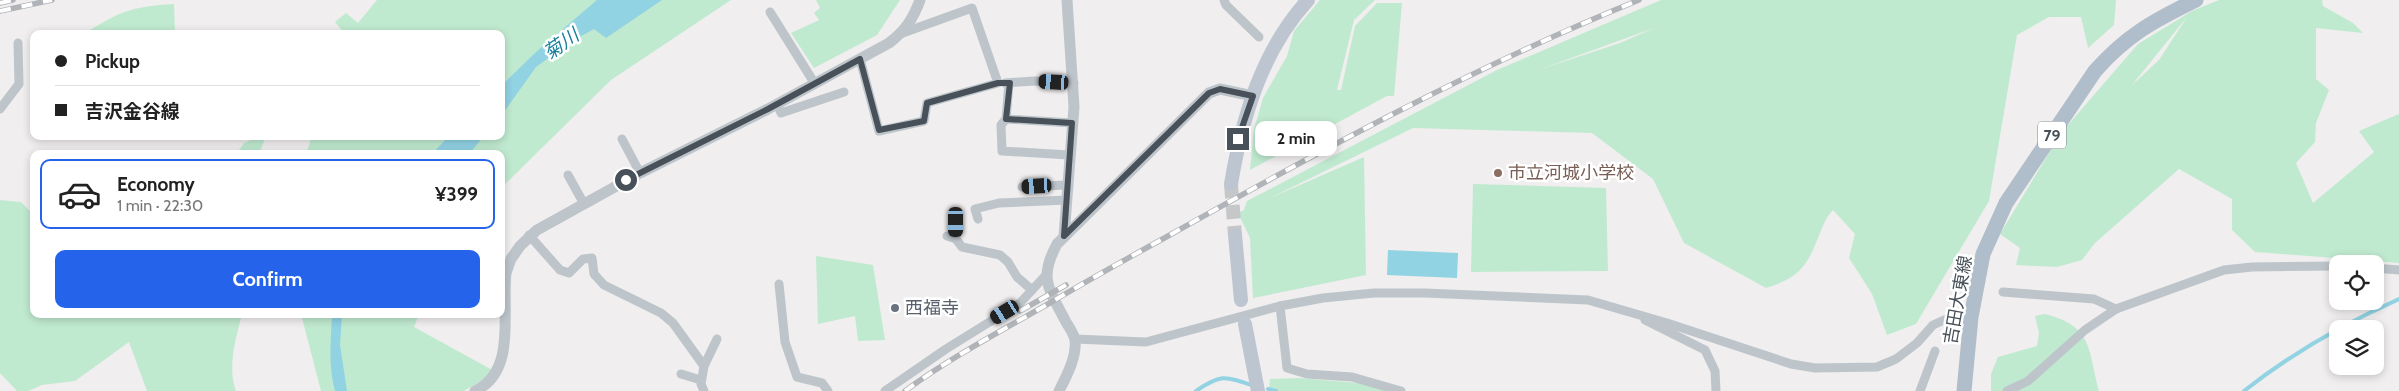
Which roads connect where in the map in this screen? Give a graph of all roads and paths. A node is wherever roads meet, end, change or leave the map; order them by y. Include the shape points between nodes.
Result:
1 (920, 0) edge
2 (1067, 0) edge
3 (1224, 0) edge
4 (1308, 0) edge
5 (2196, 0) edge
6 (770, 12) dead end
7 (900, 35) junction
8 (1259, 37) dead end
9 (18, 44) dead end
10 (860, 59) junction
11 (998, 83) junction
12 (1010, 83) junction
13 (1074, 83) junction
14 (815, 84) junction
15 (844, 92) dead end
16 (1253, 96) junction
17 (777, 104) junction
18 (0, 110) edge
19 (1006, 119) junction
20 (1072, 123) junction
21 (622, 139) dead end
22 (1069, 155) junction
23 (640, 173) junction
24 (568, 175) dead end
25 (1231, 184) tunnel mouth
26 (1067, 185) junction
27 (1022, 187) dead end
28 (1066, 200) junction
29 (584, 204) junction
30 (978, 220) dead end
31 (956, 222) dead end
32 (1235, 235) tunnel mouth
33 (529, 236) junction
34 (947, 236) dead end
35 (1064, 236) junction
36 (956, 239) junction
37 (2329, 266) edge
38 (2384, 269) edge
39 (2399, 270) edge
40 (1046, 275) junction
41 (779, 284) dead end
42 (1032, 290) junction
43 (2003, 292) dead end
44 (505, 294) edge
45 (1241, 300) dead end
46 (1280, 306) junction
47 (2116, 309) junction
48 (1640, 315) junction
49 (1971, 317) junction
50 (504, 318) edge
51 (1245, 324) dead end
52 (717, 339) dead end
53 (1075, 339) junction
54 (1935, 351) dead end
55 (704, 366) junction
56 (681, 374) dead end
57 (701, 380) junction
58 (1964, 389) edge
59 (475, 391) edge
60 (704, 391) edge
61 (828, 391) edge
62 (885, 391) edge
63 (1058, 391) edge
64 (1258, 391) edge
65 (1400, 391) edge
66 (1716, 391) edge
67 (1920, 391) edge
68 (2007, 391) edge

1 - 7 street via 914,16
2 - 13 street
3 - 8 street
4 - 16 main road via 1294,15
5 - 49 main road, 吉田大東線 / 79 via 2146,25 2111,52 2095,71 2006,203 1983,254
6 - 14 street
7 - 10 street
7 - 11 street via 972,8
9 - 18 street via 19,84
10 - 11 street via 879,130 924,121 927,103
10 - 14 street
11 - 12 street
12 - 13 street via 1034,80
12 - 19 street
13 - 20 street
14 - 17 street
15 - 17 street via 781,113
16 - 25 main road via 1238,139
16 - 35 street via 1220,89 1209,93
17 - 23 street
19 - 20 street
19 - 22 street via 1001,125 1002,151
20 - 22 street
21 - 23 street
22 - 26 street
23 - 29 street
24 - 29 street
26 - 27 street
26 - 28 street
28 - 30 street via 999,203 975,209
28 - 35 street
29 - 33 street
31 - 36 street
32 - 45 main road
33 - 44 street via 511,260 506,273
33 - 55 street via 560,270 569,273 583,259 592,258 594,274 604,285 661,312 673,323
34 - 36 street
35 - 40 street via 1047,261
36 - 42 street via 962,247 1000,255
37 - 47 street via 2224,270
38 - 39 street
40 - 42 street
40 - 53 street via 1048,286
41 - 61 street via 785,342 797,377 822,383
42 - 62 street via 1020,304
43 - 47 street via 2094,299
46 - 48 street via 1374,292 1425,293 1588,300
46 - 53 street via 1146,342
46 - 65 street via 1288,368 1307,374 1352,376
47 - 68 street via 2085,330 2028,381
48 - 49 street via 1770,359 1815,368 1877,367 1896,359 1933,325 1953,316
48 - 66 street via 1649,323 1705,350 1715,371
49 - 58 main road, 吉田大東線 / 79
50 - 59 street via 502,358 484,387
51 - 64 main road
52 - 55 street
53 - 63 street via 1071,364
54 - 67 street
55 - 57 street
56 - 57 street
57 - 60 street

